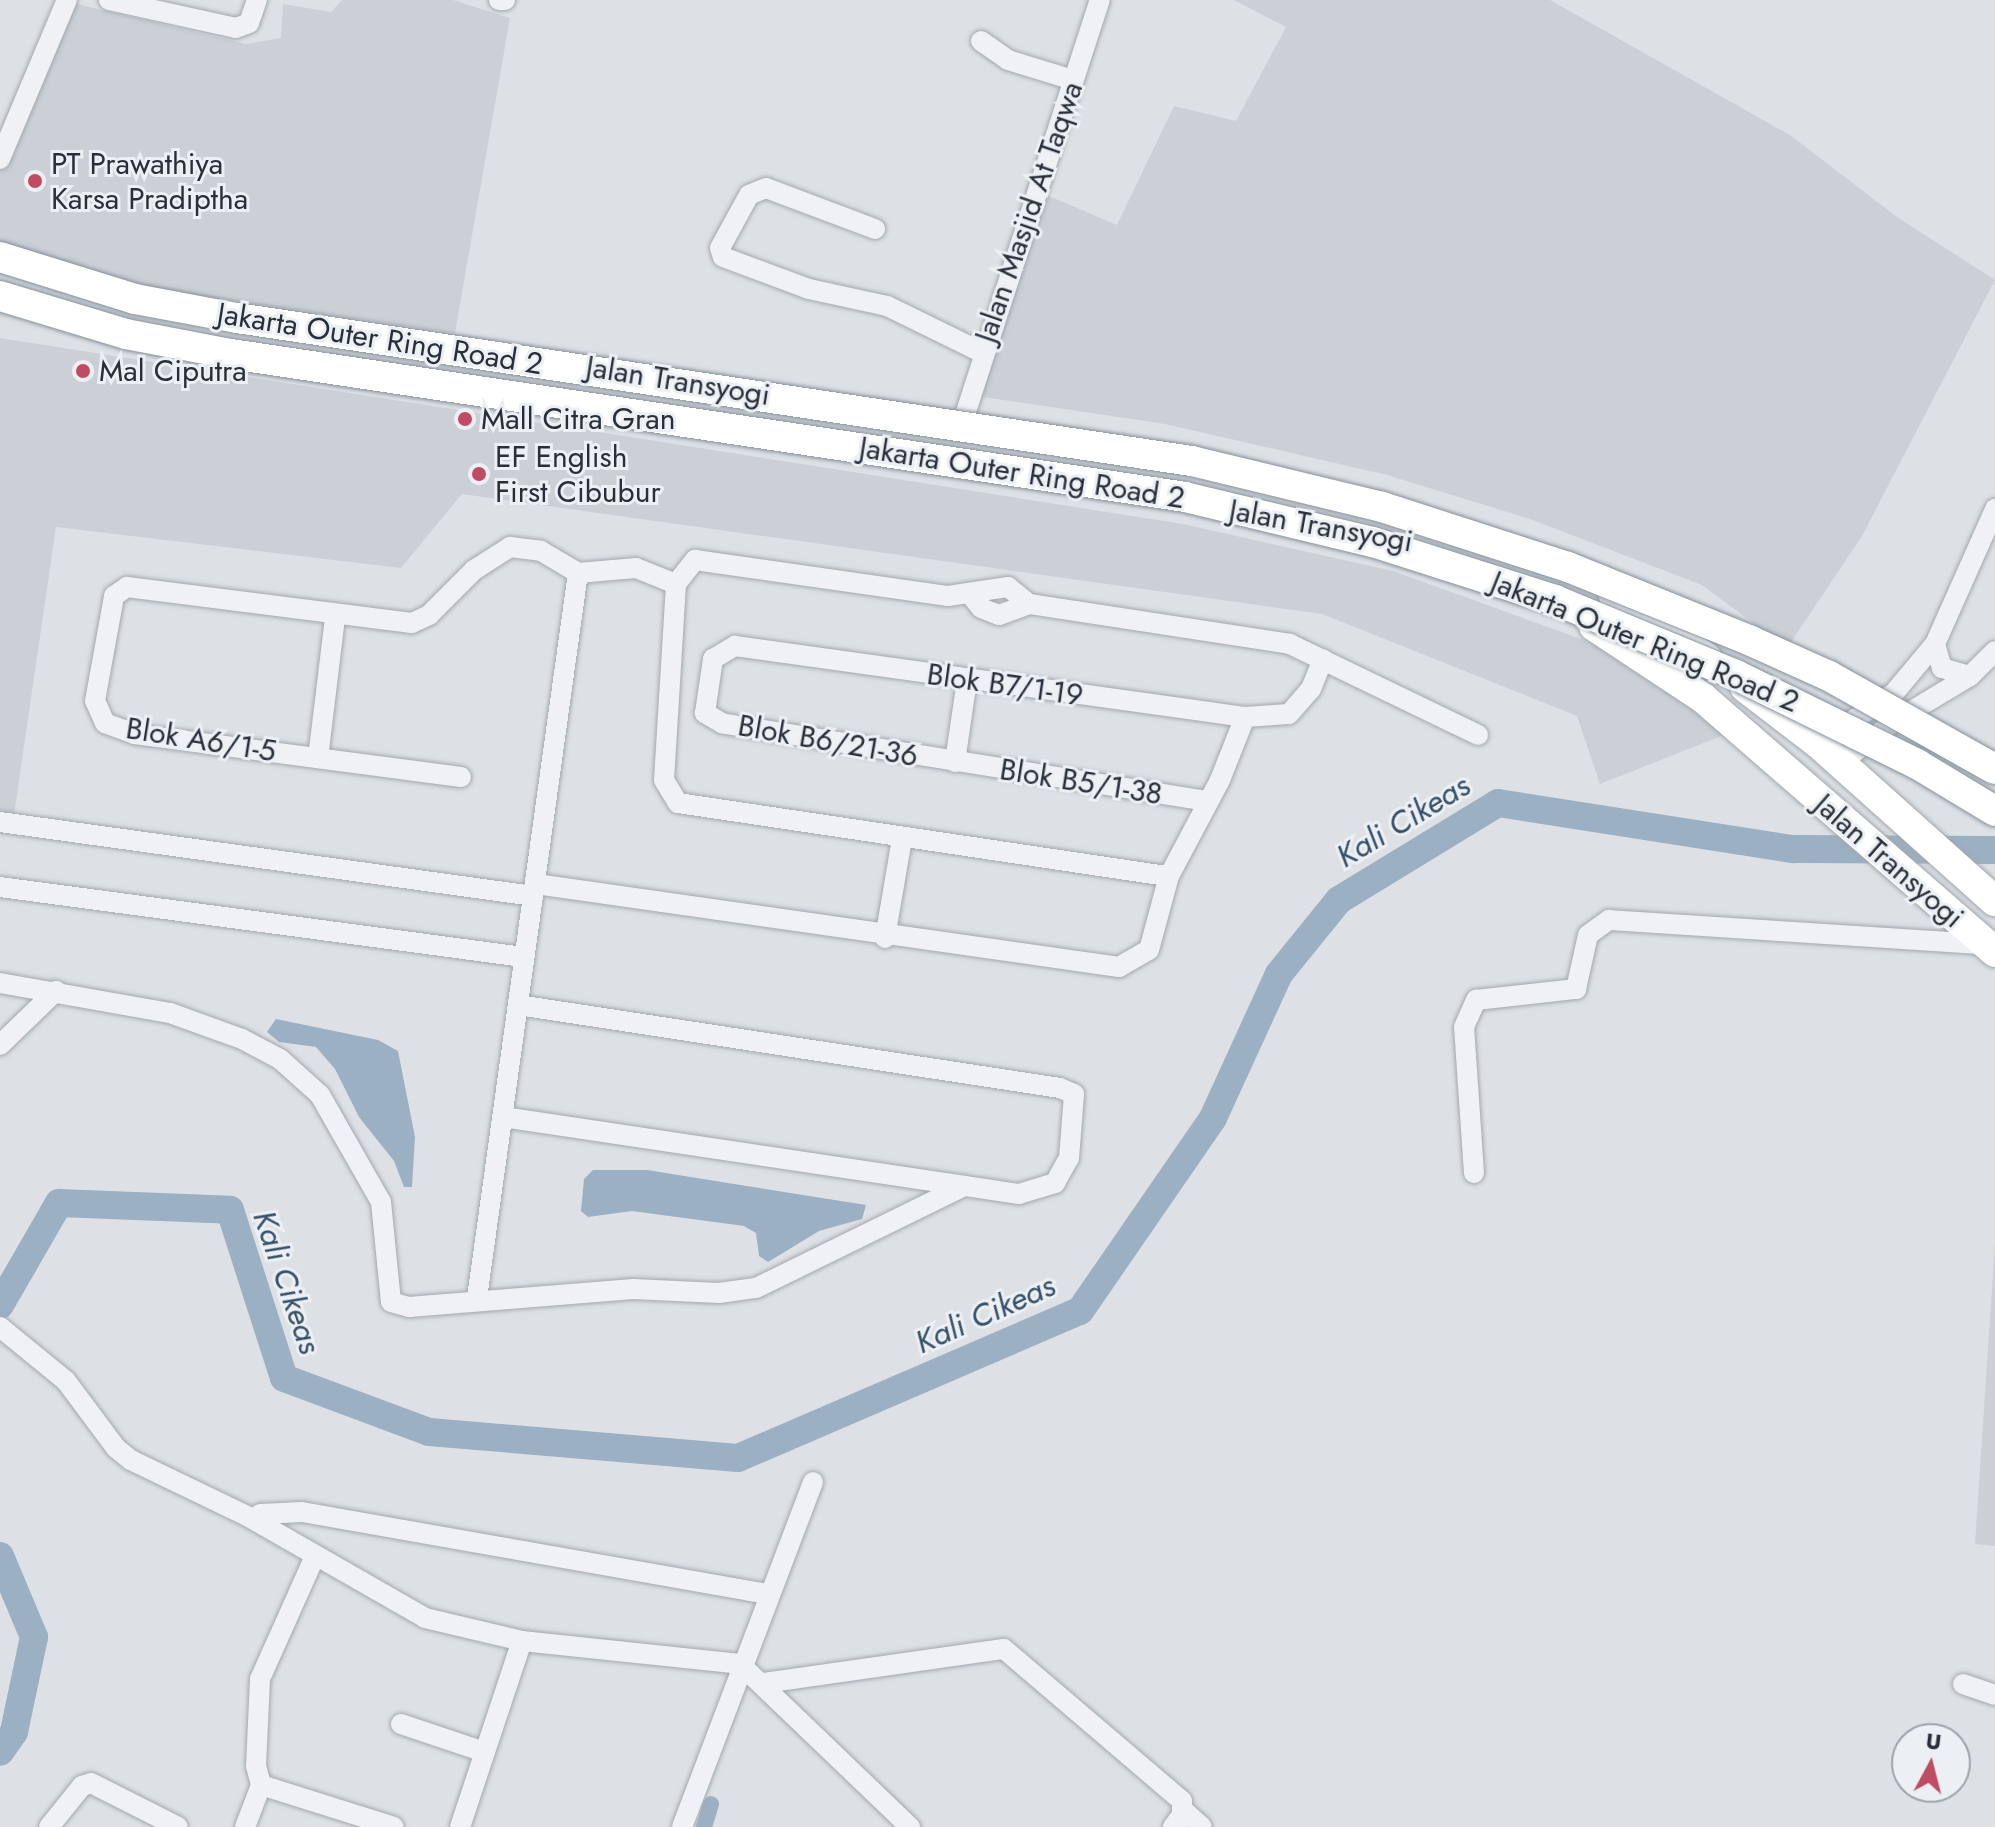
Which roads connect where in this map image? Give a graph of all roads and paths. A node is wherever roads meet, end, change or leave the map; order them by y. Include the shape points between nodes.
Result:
1 (67, 0) edge
2 (109, 0) edge
3 (257, 0) edge
4 (1100, 0) edge
5 (981, 41) dead end
6 (1073, 80) junction
7 (0, 159) edge
8 (875, 229) dead end
9 (0, 257) edge
10 (0, 271) edge
11 (0, 296) edge
12 (0, 305) edge
13 (981, 352) junction
14 (691, 382) junction
15 (754, 392) junction
16 (962, 424) junction
17 (691, 426) junction
18 (749, 435) junction
19 (1995, 509) edge
20 (578, 573) junction
21 (676, 584) junction
22 (335, 617) junction
23 (1935, 644) junction
24 (1995, 651) edge
25 (1323, 659) junction
26 (1970, 676) junction
27 (967, 680) junction
28 (705, 713) joint
29 (1245, 717) junction
30 (1478, 735) dead end
31 (1818, 743) junction
32 (318, 758) junction
33 (955, 762) junction
34 (1995, 769) edge
35 (1848, 770) junction
36 (461, 777) dead end
37 (1207, 801) junction
38 (1995, 811) edge
39 (0, 822) edge
40 (902, 839) junction
41 (1169, 876) junction
42 (0, 887) edge
43 (535, 890) junction
44 (1995, 901) edge
45 (885, 938) junction
46 (1990, 948) edge
47 (523, 957) junction
48 (0, 983) edge
49 (56, 991) junction
50 (518, 1005) junction
51 (0, 1045) edge
52 (503, 1117) junction
53 (1474, 1173) dead end
54 (964, 1186) junction
55 (477, 1298) junction
56 (0, 1327) edge
57 (813, 1482) dead end
58 (260, 1514) dead end
59 (315, 1556) junction
60 (767, 1594) junction
61 (522, 1641) junction
62 (740, 1664) junction
63 (764, 1683) junction
64 (1963, 1684) dead end
65 (1995, 1695) edge
66 (401, 1724) dead end
67 (484, 1752) junction
68 (261, 1785) junction
69 (1178, 1818) edge
70 (49, 1827) edge
71 (178, 1827) edge
72 (245, 1827) edge
73 (394, 1827) edge
74 (460, 1827) edge
75 (682, 1827) edge
76 (910, 1827) edge
77 (1202, 1827) edge

1 - 7 street
2 - 3 street via 236,28 249,23
4 - 6 street, Jalan Masjid At Taqwa
5 - 6 street via 1008,60
6 - 13 street, Jalan Masjid At Taqwa
8 - 13 street via 766,188 749,195 720,248 723,257 809,289 887,306
9 - 34 highway, Jakarta Outer Ring Road 2, bridge via 135,299 237,318 1192,461 1382,507 1568,567 1751,641 1829,676
10 - 14 highway, Jalan Transyogi via 83,290
11 - 38 highway, Jakarta Outer Ring Road 2, bridge via 126,334 231,354 1185,497 1373,542 1555,600 1736,675 1904,757
12 - 17 highway, Jalan Transyogi via 275,362
13 - 16 street, Jalan Masjid At Taqwa
14 - 15 highway, Jalan Transyogi
14 - 17 highway via 700,410
15 - 16 highway, Jalan Transyogi
15 - 18 highway via 740,402
16 - 31 highway, Jalan Transyogi via 1197,460 1431,511 1522,546 1643,612
17 - 18 highway, Jalan Transyogi
18 - 46 highway, Jalan Transyogi via 1351,528 1459,555 1568,610 1679,678
19 - 23 street
20 - 21 street via 636,568
20 - 22 street, Blok A6/1-5 via 541,551 510,547 474,570 429,615 412,623
20 - 43 street
21 - 25 street via 695,560 971,595 981,608 999,615 1029,604 1290,644
21 - 40 street via 664,780 671,798 689,808
22 - 32 street
22 - 32 street, Blok A6/1-5 via 127,587 114,596 95,701 105,723 135,734
23 - 26 street via 1942,668
23 - 31 street via 1894,693
24 - 26 street
25 - 29 street, Blok B7/1-19 via 1311,689 1289,714
25 - 30 street
26 - 35 street via 1895,721
27 - 28 street, Blok B7/1-19 via 735,646 713,659
27 - 29 street, Blok B7/1-19
27 - 33 street
28 - 33 street, Blok B6/21-36 via 722,723
29 - 37 street
31 - 35 highway, Jalan Transyogi
32 - 36 street, Blok A6/1-5
33 - 37 street, Blok B5/1-38
35 - 44 highway, Jalan Transyogi
37 - 41 street
39 - 43 street
40 - 41 street
40 - 45 street
41 - 45 street via 1149,950 1119,967
42 - 47 street
43 - 45 street
43 - 47 street
46 - 53 street via 1609,920 1588,935 1576,989 1476,1000 1464,1027
47 - 50 street
48 - 49 street
49 - 51 street
49 - 55 street via 170,1013 280,1059 320,1095 381,1202 391,1302 409,1307
50 - 52 street
50 - 54 street via 1074,1094 1069,1158 1055,1183 1019,1194
52 - 54 street
52 - 55 street
54 - 55 street via 756,1288
56 - 59 street via 46,1362 131,1460
57 - 60 street
58 - 60 street via 302,1512
59 - 61 street via 425,1618
59 - 68 street via 260,1679 256,1766
60 - 62 street
61 - 62 street
61 - 67 street
62 - 63 street
62 - 75 street
63 - 69 street via 999,1647 1182,1801
63 - 76 street
64 - 65 street
66 - 67 street
67 - 74 street
68 - 72 street
68 - 73 street
69 - 77 street
70 - 71 street via 82,1786 91,1783

